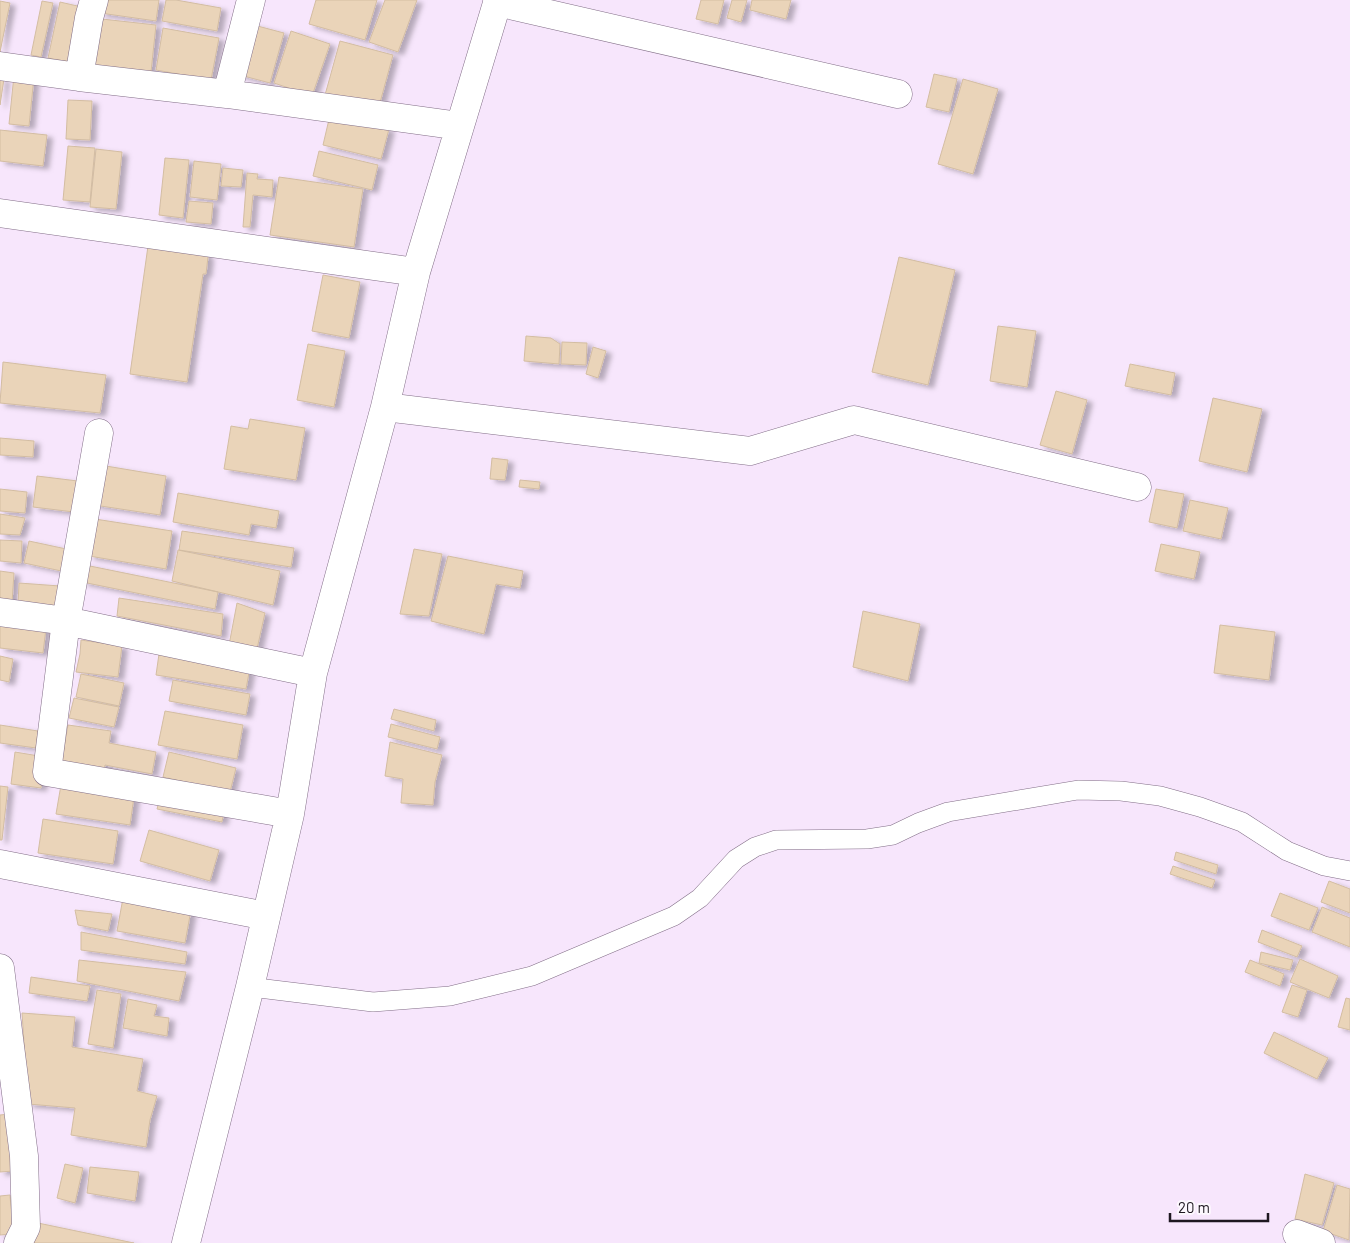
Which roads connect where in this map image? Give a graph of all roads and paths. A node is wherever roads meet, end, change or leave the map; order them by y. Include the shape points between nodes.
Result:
1 (94, 0) edge
2 (251, 0) edge
3 (497, 1) edge
4 (0, 66) edge
5 (78, 77) junction
6 (227, 94) junction
7 (898, 94) dead end
8 (460, 126) junction
9 (0, 213) edge
10 (416, 272) junction
11 (385, 407) junction
12 (99, 433) dead end
13 (1137, 488) dead end
14 (0, 612) edge
15 (66, 622) junction
16 (313, 673) junction
17 (290, 814) junction
18 (0, 864) edge
19 (1350, 871) edge
20 (266, 916) junction
21 (0, 968) edge
22 (250, 987) junction
23 (18, 1243) edge
24 (186, 1243) edge

1 - 5 street
2 - 6 street
3 - 7 street
3 - 8 street
4 - 5 street
5 - 6 street
6 - 8 street
8 - 10 street
9 - 10 street
10 - 11 street
11 - 13 street via 750,451 854,420
11 - 16 street
12 - 15 street
14 - 15 street
15 - 16 street
15 - 17 street via 47,772
16 - 17 street
17 - 20 street
18 - 20 street
19 - 22 lane via 1324,866 1287,851 1242,822 1200,806 1160,796 1078,790 948,812 893,835 868,839 776,840 736,859 700,898 674,916 532,976 450,996 373,1002
20 - 22 street
21 - 23 street via 24,1156 26,1227
22 - 24 street

